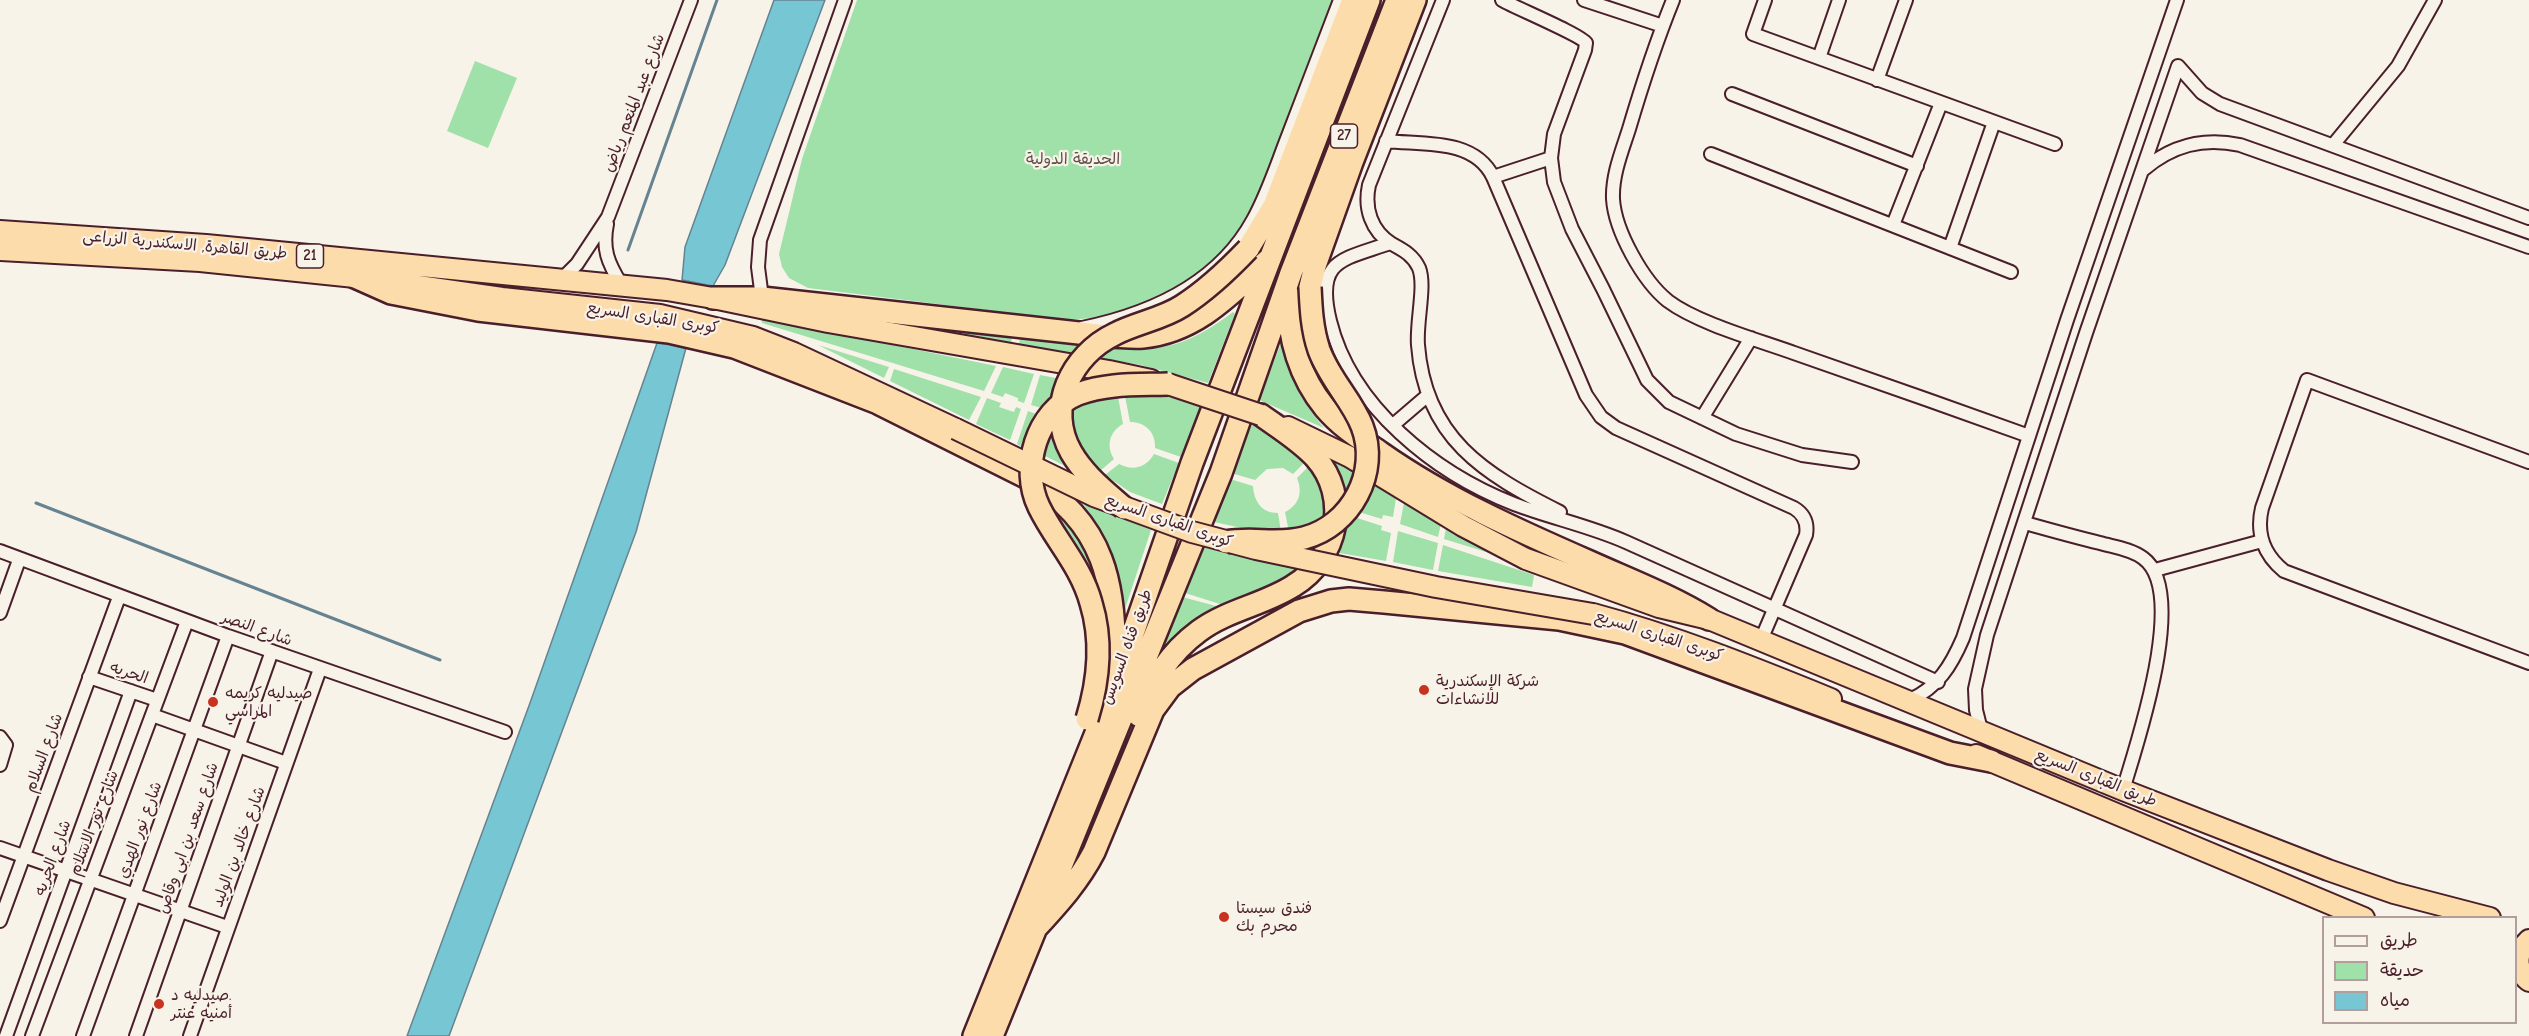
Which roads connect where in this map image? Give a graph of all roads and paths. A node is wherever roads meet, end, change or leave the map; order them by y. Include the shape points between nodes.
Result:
1 (691, 0) edge
2 (845, 0) edge
3 (1340, 0) edge
4 (1353, 0) edge
5 (1369, 0) edge
6 (1396, 0) edge
7 (1415, 0) edge
8 (1443, 0) edge
9 (1503, 0) edge
10 (1584, 0) edge
11 (1673, 0) edge
12 (1765, 0) edge
13 (1839, 0) edge
14 (1906, 0) edge
15 (2177, 0) edge
16 (2435, 0) edge
17 (1663, 26) junction
18 (1819, 58) junction
19 (1877, 80) junction
20 (1732, 94) dead end
21 (1941, 103) junction
22 (1994, 122) junction
23 (1386, 141) junction
24 (2055, 144) dead end
25 (2333, 146) junction
26 (1710, 154) dead end
27 (1551, 158) junction
28 (1917, 166) junction
29 (2142, 170) junction
30 (1493, 177) junction
31 (608, 217) junction
32 (2529, 218) edge
33 (1893, 225) junction
34 (0, 231) edge
35 (1390, 243) junction
36 (2529, 247) edge
37 (1950, 248) junction
38 (0, 250) edge
39 (1273, 255) junction
40 (2011, 272) dead end
41 (1291, 273) junction
42 (355, 277) junction
43 (561, 280) junction
44 (621, 284) junction
45 (713, 297) junction
46 (762, 298) junction
47 (1065, 332) junction
48 (1751, 338) junction
49 (1168, 384) junction
50 (1428, 395) junction
51 (1261, 415) junction
52 (1702, 418) junction
53 (1393, 425) junction
54 (2029, 436) junction
55 (1852, 462) dead end
56 (2529, 462) edge
57 (1124, 508) junction
58 (1565, 519) junction
59 (2025, 524) junction
60 (2262, 541) junction
61 (1226, 542) junction
62 (0, 551) edge
63 (20, 560) junction
64 (2155, 570) junction
65 (119, 597) junction
66 (1774, 609) junction
67 (0, 613) edge
68 (1709, 619) junction
69 (187, 621) junction
70 (228, 636) junction
71 (1761, 640) junction
72 (272, 651) junction
73 (2529, 663) edge
74 (320, 669) junction
75 (89, 677) junction
76 (1938, 682) junction
77 (131, 691) junction
78 (1113, 691) junction
79 (158, 700) junction
80 (1910, 700) junction
81 (152, 715) junction
82 (194, 730) junction
83 (1981, 730) junction
84 (505, 732) dead end
85 (0, 737) edge
86 (238, 746) junction
87 (1991, 761) junction
88 (286, 763) junction
89 (0, 765) edge
90 (2123, 790) junction
91 (0, 848) edge
92 (24, 856) junction
93 (66, 871) junction
94 (90, 879) junction
95 (1033, 887) junction
96 (134, 895) junction
97 (1063, 899) junction
98 (180, 911) junction
99 (2360, 916) edge
100 (2483, 916) edge
101 (0, 921) edge
102 (227, 927) junction
103 (1037, 927) junction
104 (2529, 940) edge
105 (2529, 981) edge
106 (6, 1036) edge
107 (32, 1036) edge
108 (83, 1036) edge
109 (136, 1036) edge
110 (190, 1036) edge
111 (974, 1036) edge
112 (992, 1036) edge

1 - 31 street, شارع عبد المنعم رياض
2 - 46 street via 760,240
3 - 47 street via 1262,203 1239,241 1207,274 1172,298 1132,315
4 - 57 highway, bridge via 1274,206 1248,249 1180,307 1114,334 1092,348 1071,373 1061,403 1065,438 1085,473
5 - 39 highway, 27
6 - 41 highway, 27
7 - 61 highway, bridge via 1352,162 1310,287 1311,318 1324,364 1362,426 1367,449 1363,484 1344,514 1312,536 1286,541 1251,538
8 - 23 street
9 - 27 street via 1581,37 1586,43 1554,134
10 - 17 street
11 - 17 street
12 - 18 street via 1753,34
13 - 18 street
14 - 19 street
15 - 54 street
16 - 25 street via 2398,66
17 - 48 street via 1616,170 1616,218 1643,272 1666,300 1687,313
18 - 19 street
19 - 21 street
20 - 28 street
21 - 22 street
21 - 28 street
22 - 24 street
22 - 37 street
23 - 30 street via 1466,150 1485,163
23 - 35 street via 1369,184 1367,200 1372,222
25 - 29 street via 2210,99 2178,66
25 - 32 street
26 - 33 street
27 - 30 street
27 - 52 street via 1564,213 1641,370 1661,396
28 - 33 street
29 - 36 street via 2180,146 2225,141
29 - 59 street
30 - 66 street via 1586,394 1601,417 1616,428 1794,508 1805,519 1806,535
31 - 43 street, شارع عبد المنعم رياض via 577,264
31 - 44 street, شارع عبد المنعم رياض via 604,250 608,265
33 - 37 street
34 - 43 highway, طريق القاهرة, الاسكندرية الزراعى / 21 via 206,244
35 - 50 street via 1410,255 1421,276 1418,344
35 - 53 street via 1334,266 1329,275 1327,302 1332,330 1351,370 1369,399
37 - 40 street
38 - 42 highway, طريق القاهرة, الاسكندرية الزراعى / 21 via 200,261
39 - 47 highway via 1213,310 1190,324 1143,337
39 - 78 highway, طريق قناه السويس via 1192,463
41 - 68 highway via 1288,310 1298,361 1325,408 1352,434 1406,471 1490,516
41 - 103 highway, طريق قناه السويس via 1221,473
42 - 57 highway, كوبرى القبارى السريع, bridge via 634,312 753,337
42 - 78 highway via 392,293 478,310 669,332 734,347 878,403 1049,489 1083,522 1095,542 1114,621
43 - 44 highway, طريق القاهرة, الاسكندرية الزراعى / 21
44 - 45 highway, كوبرى القبارى السريع
45 - 46 highway
45 - 49 highway, كوبرى القبارى السريع, bridge
46 - 47 highway
48 - 52 street
48 - 54 street
49 - 51 highway, كوبرى القبارى السريع, bridge
49 - 95 highway, bridge via 1114,385 1076,395 1053,413 1033,451 1034,494 1080,574 1096,621 1099,661 1087,719 1043,830
50 - 53 street
50 - 58 street via 1448,431 1476,462 1502,482 1564,514
51 - 68 highway, كوبرى القبارى السريع via 1350,457 1526,559 1676,612
51 - 97 highway, bridge via 1305,447 1324,469 1335,496 1332,540 1316,567 1293,587 1204,627 1165,664 1150,686 1130,732
52 - 55 street via 1778,449
53 - 58 street via 1426,454 1481,489 1522,507
54 - 76 street via 1963,638
56 - 60 street via 2307,380 2262,508
57 - 61 highway, كوبرى القبارى السريع, bridge
58 - 66 street via 1626,542
59 - 64 street via 2134,553
59 - 83 street via 1996,603 1978,668 1975,700
60 - 64 street
60 - 73 street via 2277,565 2292,575
61 - 87 highway, كوبرى القبارى السريع, bridge via 1635,625 1707,649
62 - 63 street, شارع النصر
63 - 65 street, شارع النصر
63 - 67 street
64 - 90 street via 2161,590 2157,663
65 - 69 street, شارع النصر
65 - 75 street, شارع السلام
66 - 71 street
66 - 76 street
68 - 71 highway, طريق القبارى السريع
69 - 70 street, شارع النصر
69 - 79 street, شارع نور الاسلام
70 - 72 street, شارع النصر
70 - 82 street, شارع نور الهدي
71 - 80 highway, طريق القبارى السريع
72 - 74 street, شارع النصر
72 - 86 street, شارع سعد بن ابى وقاص
74 - 84 street, شارع النصر
74 - 88 street, شارع خالد بن الوليد
75 - 77 street, الحريه
75 - 92 street, شارع السلام
76 - 80 street
77 - 79 street, الحريه
77 - 93 street, شارع الحريه
78 - 95 highway, طريق قناه السويس
79 - 81 street, شارع نور الاسلام
80 - 83 highway, طريق القبارى السريع
81 - 82 street
81 - 94 street, شارع نور الاسلام
82 - 86 street
82 - 96 street, شارع نور الهدي
83 - 90 highway, طريق القبارى السريع
85 - 89 street via 6,745
86 - 88 street
86 - 98 street, شارع سعد بن ابى وقاص
87 - 97 highway via 1950,753 1701,660 1592,625 1451,608 1349,599 1331,601 1292,615 1193,669 1170,687 1153,710 1094,852
87 - 99 highway, طريق القبارى السريع
88 - 102 street, شارع خالد بن الوليد
90 - 100 highway, طريق القبارى السريع via 2364,883
91 - 92 street
92 - 93 street
92 - 101 street, شارع السلام
93 - 94 street
93 - 106 street, شارع الحريه
94 - 96 street
94 - 107 street, شارع نور الاسلام
95 - 111 highway, طريق قناه السويس
96 - 98 street
96 - 108 street, شارع نور الهدي
97 - 103 highway
98 - 102 street
98 - 109 street, شارع سعد بن ابى وقاص
102 - 110 street, شارع خالد بن الوليد
103 - 112 highway, طريق قناه السويس
104 - 105 highway via 2518,961

